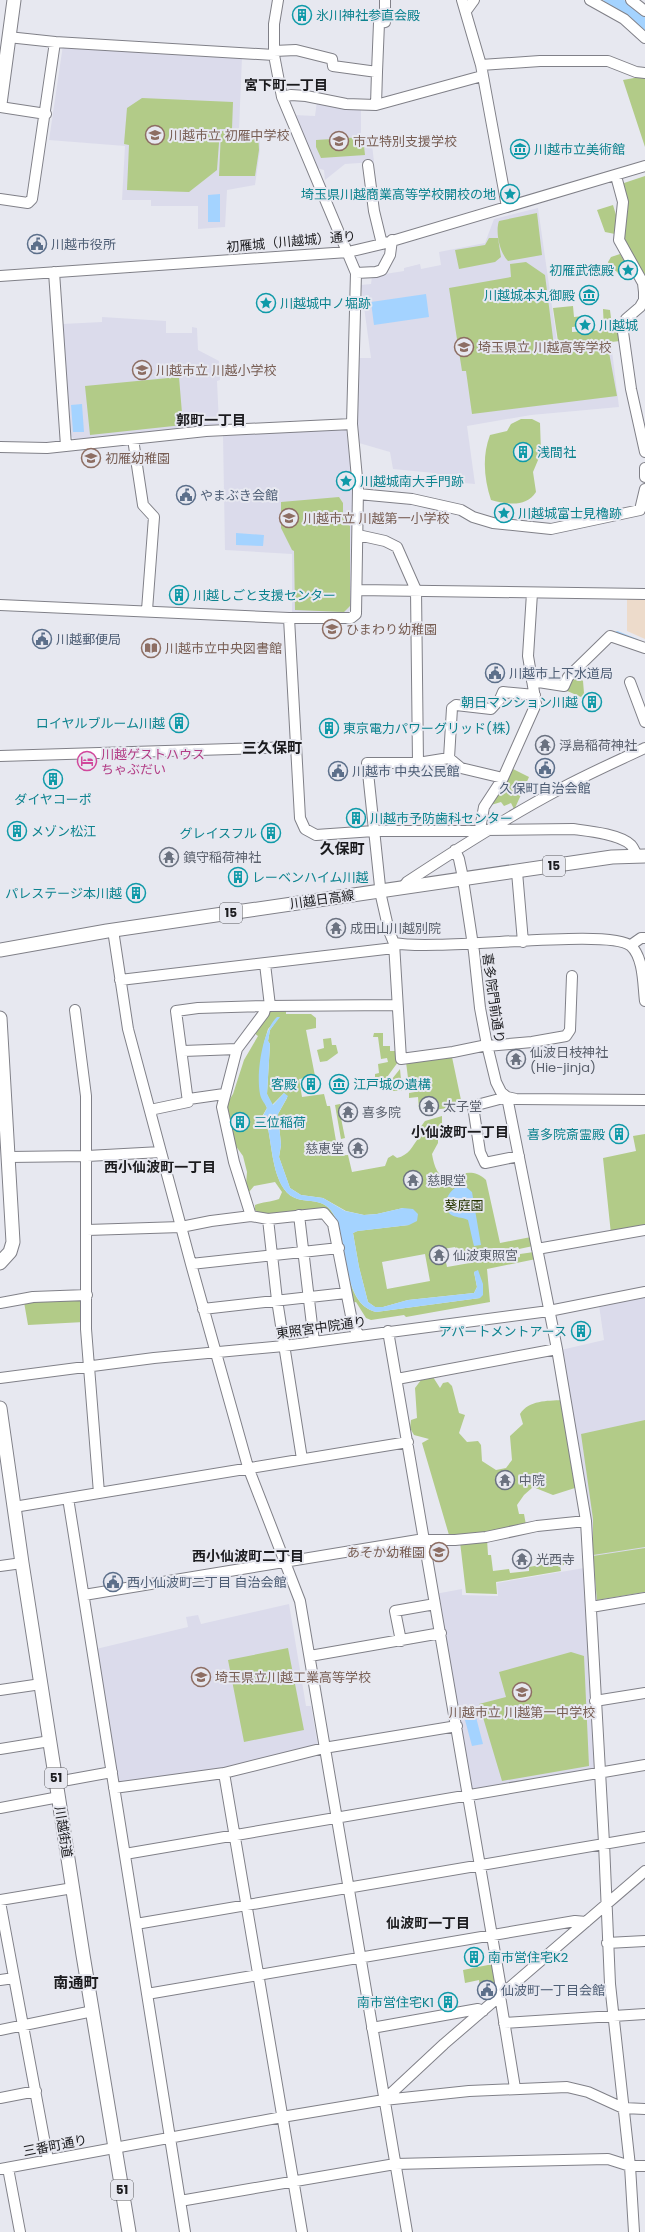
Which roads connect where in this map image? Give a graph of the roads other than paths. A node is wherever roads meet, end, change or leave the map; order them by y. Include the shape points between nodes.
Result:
1 (14, 0) edge
2 (278, 0) edge
3 (385, 0) edge
4 (462, 0) edge
5 (474, 0) edge
6 (590, 0) edge
7 (631, 0) edge
8 (645, 10) edge
9 (466, 11) junction
10 (8, 37) junction
11 (645, 38) edge
12 (55, 42) junction
13 (274, 53) junction
14 (481, 66) junction
15 (377, 72) junction
16 (645, 73) edge
17 (482, 76) junction
18 (282, 97) junction
19 (0, 105) edge
20 (376, 105) junction
21 (46, 114) junction
22 (368, 165) dead end
23 (645, 166) edge
24 (616, 176) junction
25 (0, 199) edge
26 (507, 207) junction
27 (392, 240) junction
28 (382, 244) junction
29 (348, 252) junction
30 (54, 272) junction
31 (356, 273) junction
32 (0, 276) edge
33 (352, 424) junction
34 (133, 439) junction
35 (66, 446) junction
36 (0, 447) edge
37 (645, 452) edge
38 (645, 468) edge
39 (645, 477) edge
40 (645, 489) edge
41 (358, 494) junction
42 (643, 510) edge
43 (358, 534) junction
44 (357, 590) junction
45 (416, 590) junction
46 (532, 593) junction
47 (645, 594) edge
48 (0, 605) edge
49 (147, 610) junction
50 (289, 618) junction
51 (645, 648) edge
52 (532, 681) junction
53 (630, 682) dead end
54 (535, 695) junction
55 (645, 722) edge
56 (295, 747) junction
57 (645, 748) edge
58 (0, 756) edge
59 (449, 758) junction
60 (418, 763) junction
61 (503, 778) junction
62 (484, 829) junction
63 (374, 831) junction
64 (455, 850) junction
65 (641, 856) edge
66 (517, 872) junction
67 (462, 880) junction
68 (403, 887) junction
69 (380, 891) junction
70 (113, 930) junction
71 (645, 938) edge
72 (523, 942) junction
73 (473, 944) junction
74 (394, 945) junction
75 (631, 946) junction
76 (0, 950) edge
77 (265, 964) junction
78 (572, 976) dead end
79 (120, 980) junction
80 (645, 1001) edge
81 (397, 1005) junction
82 (268, 1006) junction
83 (76, 1010) dead end
84 (0, 1018) edge
85 (0, 1024) edge
86 (487, 1045) junction
87 (237, 1049) junction
88 (183, 1051) junction
89 (224, 1094) junction
90 (507, 1097) junction
91 (189, 1099) junction
92 (645, 1100) edge
93 (150, 1110) junction
94 (161, 1152) junction
95 (87, 1156) junction
96 (519, 1156) junction
97 (9, 1157) junction
98 (5, 1173) edge
99 (299, 1215) junction
100 (251, 1216) junction
101 (268, 1219) junction
102 (180, 1227) junction
103 (88, 1230) junction
104 (645, 1230) edge
105 (339, 1248) junction
106 (537, 1249) junction
107 (302, 1252) junction
108 (273, 1255) junction
109 (0, 1263) edge
110 (191, 1264) junction
111 (346, 1292) junction
112 (645, 1292) edge
113 (87, 1295) junction
114 (308, 1296) junction
115 (277, 1300) junction
116 (0, 1303) edge
117 (203, 1309) junction
118 (549, 1311) junction
119 (388, 1331) junction
120 (359, 1335) junction
121 (314, 1342) junction
122 (284, 1346) junction
123 (557, 1349) junction
124 (216, 1354) junction
125 (88, 1366) junction
126 (0, 1378) edge
127 (397, 1379) junction
128 (0, 1408) edge
129 (408, 1442) junction
130 (302, 1459) junction
131 (248, 1467) junction
132 (99, 1493) junction
133 (68, 1498) junction
134 (14, 1507) junction
135 (586, 1521) junction
136 (425, 1539) junction
137 (284, 1562) junction
138 (22, 1563) junction
139 (0, 1566) edge
140 (84, 1595) junction
141 (645, 1598) edge
142 (435, 1604) junction
143 (591, 1607) junction
144 (441, 1633) junction
145 (400, 1641) junction
146 (310, 1656) junction
147 (41, 1684) junction
148 (0, 1690) edge
149 (645, 1693) edge
150 (595, 1701) junction
151 (457, 1726) junction
152 (50, 1741) junction
153 (0, 1748) edge
154 (324, 1748) junction
155 (645, 1764) edge
156 (112, 1772) junction
157 (600, 1772) junction
158 (224, 1773) junction
159 (57, 1782) junction
160 (114, 1788) junction
161 (468, 1796) junction
162 (59, 1797) junction
163 (0, 1808) edge
164 (337, 1818) junction
165 (234, 1835) junction
166 (645, 1837) edge
167 (604, 1843) junction
168 (125, 1854) junction
169 (480, 1865) junction
170 (644, 1872) edge
171 (73, 1888) junction
172 (349, 1888) junction
173 (0, 1901) edge
174 (607, 1903) junction
175 (246, 1906) junction
176 (586, 1922) junction
177 (136, 1924) junction
178 (492, 1935) junction
179 (645, 1941) edge
180 (608, 1943) junction
181 (360, 1957) junction
182 (259, 1974) junction
183 (14, 1978) junction
184 (0, 1980) edge
185 (147, 1994) junction
186 (501, 1995) junction
187 (483, 2010) junction
188 (93, 2011) junction
189 (645, 2014) edge
190 (612, 2016) junction
191 (504, 2024) junction
192 (23, 2025) junction
193 (372, 2028) junction
194 (0, 2030) edge
195 (515, 2088) junction
196 (36, 2091) junction
197 (0, 2098) edge
198 (384, 2100) junction
199 (623, 2108) junction
200 (645, 2109) edge
201 (283, 2117) junction
202 (170, 2137) junction
203 (116, 2147) junction
204 (48, 2160) junction
205 (396, 2164) junction
206 (630, 2166) junction
207 (645, 2166) edge
208 (4, 2168) edge
209 (294, 2182) junction
210 (180, 2201) junction
211 (20, 2232) edge
212 (129, 2232) edge
213 (185, 2232) edge
214 (302, 2232) edge
215 (407, 2232) edge
216 (634, 2232) edge

1 - 10 main road
2 - 13 street via 274,24
3 - 15 street via 385,22 379,23
4 - 9 street
5 - 9 street
6 - 11 street via 624,19
7 - 8 street
9 - 14 street
10 - 12 street
10 - 19 main road
12 - 13 street
12 - 21 street
13 - 15 street via 308,52 332,59 333,66
13 - 18 street
14 - 16 street via 540,61 608,61
14 - 17 street
15 - 20 street
17 - 20 street
17 - 26 street
18 - 20 street via 306,96 346,104
18 - 29 street
19 - 21 street
21 - 25 street via 32,199 28,203
22 - 28 street via 374,211
23 - 24 street, 初雁城（川越城）通り
24 - 26 street, 初雁城（川越城）通り
24 - 37 street via 623,202 619,240 643,283 644,292 642,303 626,319 623,332 631,389
26 - 27 street, 初雁城（川越城）通り
27 - 28 street, 初雁城（川越城）通り
27 - 31 street via 390,255 382,270
28 - 29 street, 初雁城（川越城）通り
29 - 30 street, 初雁城（川越城）通り
29 - 31 street
30 - 32 street, 初雁城（川越城）通り
30 - 35 street
31 - 33 street
33 - 34 street via 206,431
33 - 41 street
34 - 35 street
34 - 49 street via 143,505 154,517
35 - 36 street
38 - 39 street
40 - 42 street
41 - 42 street via 412,499 461,510 493,523 543,528 568,526
41 - 43 street
43 - 44 street
43 - 45 street via 386,541 396,547
44 - 45 street
44 - 50 street via 358,610 351,618
45 - 46 street
45 - 60 street
46 - 47 street
46 - 52 street via 528,656
48 - 49 street
49 - 50 street
50 - 56 street
51 - 52 street via 610,636 568,678 564,686
52 - 54 street
53 - 55 street
54 - 59 street via 503,692 491,709 456,705 452,708
54 - 61 street via 536,704
56 - 58 street
56 - 63 street via 300,818 305,829 316,835
57 - 62 street
59 - 60 street
59 - 61 street via 462,768
60 - 63 street via 367,763
61 - 62 street via 484,807
62 - 63 street
62 - 64 street
62 - 65 street via 573,829 600,833 630,844
63 - 69 street
64 - 67 street, 喜多院門前通り
64 - 68 street
65 - 66 main road, 川越日高線 / 15
66 - 67 main road, 川越日高線 / 15
66 - 72 street
67 - 68 main road, 川越日高線 / 15
67 - 73 street, 喜多院門前通り
68 - 69 main road, 川越日高線 / 15
69 - 70 main road, 川越日高線 / 15
69 - 74 street
70 - 76 main road, 川越日高線 / 15
70 - 79 street
71 - 75 street
72 - 73 street
72 - 75 street via 593,939 621,942
73 - 74 street
73 - 86 street, 喜多院門前通り
74 - 77 street
74 - 81 street
75 - 80 street via 641,967
77 - 79 street
77 - 82 street
78 - 86 street via 570,1030 566,1036 532,1042
79 - 93 street via 128,1029
81 - 82 street
81 - 86 street via 401,1059
82 - 87 street
82 - 88 street via 176,1011
83 - 95 street via 85,1073
84 - 85 main road
85 - 97 main road
86 - 90 street, 喜多院門前通り via 496,1082
87 - 88 street
87 - 89 street
88 - 91 street
89 - 91 street
89 - 100 street via 224,1120
90 - 92 street via 543,1100
90 - 96 street
90 - 96 street via 473,1106 480,1152 485,1164
91 - 93 street via 188,1102
93 - 94 street
94 - 95 street
94 - 102 street
95 - 97 street
95 - 103 street
96 - 106 street
97 - 98 main road
98 - 109 main road via 13,1242 10,1252
99 - 101 street
99 - 105 street via 327,1215 333,1224
99 - 107 street
100 - 101 street
100 - 102 street
101 - 108 street
102 - 103 street
102 - 110 street
103 - 113 street
104 - 106 street
105 - 107 street
105 - 111 street
106 - 118 street
107 - 108 street
107 - 114 street
108 - 110 street
108 - 115 street
110 - 117 street
111 - 114 street
111 - 120 street via 353,1326
112 - 118 street, 東照宮中院通り
113 - 116 street via 33,1297
113 - 125 street
114 - 115 street
114 - 121 street
115 - 117 street
115 - 122 street
117 - 124 street
118 - 119 street, 東照宮中院通り
118 - 123 street
119 - 120 street, 東照宮中院通り
119 - 127 street
120 - 121 street, 東照宮中院通り
121 - 122 street, 東照宮中院通り
122 - 124 street, 東照宮中院通り
122 - 130 street
123 - 127 street
123 - 135 street
124 - 125 street, 東照宮中院通り
124 - 131 street
125 - 126 street, 東照宮中院通り
125 - 132 street
127 - 129 street
128 - 134 main road, 川越街道 / 51
129 - 130 street
129 - 136 street
130 - 131 street
131 - 132 street
131 - 137 street
132 - 133 street
133 - 134 street
133 - 140 street
134 - 138 main road, 川越街道 / 51
135 - 136 street via 537,1526 486,1537
135 - 143 street
136 - 137 street
136 - 142 street
137 - 140 street
137 - 146 street via 300,1602
138 - 139 street
138 - 147 main road, 川越街道 / 51
140 - 156 street
141 - 143 street
142 - 144 street
142 - 145 street via 396,1611
143 - 150 street
144 - 145 street
144 - 151 street
145 - 146 street
146 - 154 street
147 - 148 street
147 - 152 main road, 川越街道 / 51
149 - 150 street
150 - 157 street
151 - 154 street
151 - 161 street
152 - 153 street
152 - 159 main road, 川越街道 / 51
154 - 158 street
154 - 164 street
155 - 157 street
156 - 159 street
156 - 160 street
157 - 161 street
157 - 167 street
158 - 160 street
158 - 165 street
159 - 162 main road, 川越街道 / 51
160 - 168 street
161 - 164 street
161 - 169 street
162 - 163 street
162 - 171 main road, 川越街道 / 51
164 - 165 street
164 - 172 street
165 - 168 street
165 - 175 street
166 - 167 street
167 - 169 street
167 - 174 street
168 - 177 street
169 - 172 street
169 - 178 street
170 - 174 street
171 - 173 street
171 - 188 main road, 川越街道 / 51
172 - 175 street
172 - 181 street
173 - 183 street
174 - 176 street
174 - 180 street
175 - 177 street
175 - 182 street
176 - 178 street via 575,1921
176 - 186 street
177 - 185 street
178 - 181 street
178 - 186 street
179 - 180 street
180 - 190 street
181 - 182 street
181 - 193 street
182 - 185 street
182 - 201 street
183 - 184 street
183 - 192 street
185 - 202 street
186 - 187 street
186 - 191 street
187 - 193 street
187 - 198 street
188 - 192 street
188 - 203 main road, 川越街道 / 51
189 - 190 street
190 - 191 street
190 - 199 street
191 - 195 street
192 - 194 street
192 - 196 street
193 - 198 street
195 - 198 street, 三番町通り
195 - 199 street, 三番町通り via 567,2087 588,2092
196 - 197 street
196 - 204 street
198 - 201 street, 三番町通り
198 - 205 street
199 - 200 street
199 - 206 street
201 - 202 street, 三番町通り
201 - 209 street
202 - 203 street, 三番町通り
202 - 210 street
203 - 204 street, 三番町通り
203 - 212 main road, 川越街道 / 51
204 - 208 street, 三番町通り
205 - 206 street via 608,2159
205 - 209 street
205 - 215 street
206 - 207 street
206 - 216 street
208 - 211 street
209 - 210 street
209 - 214 street
210 - 213 street

